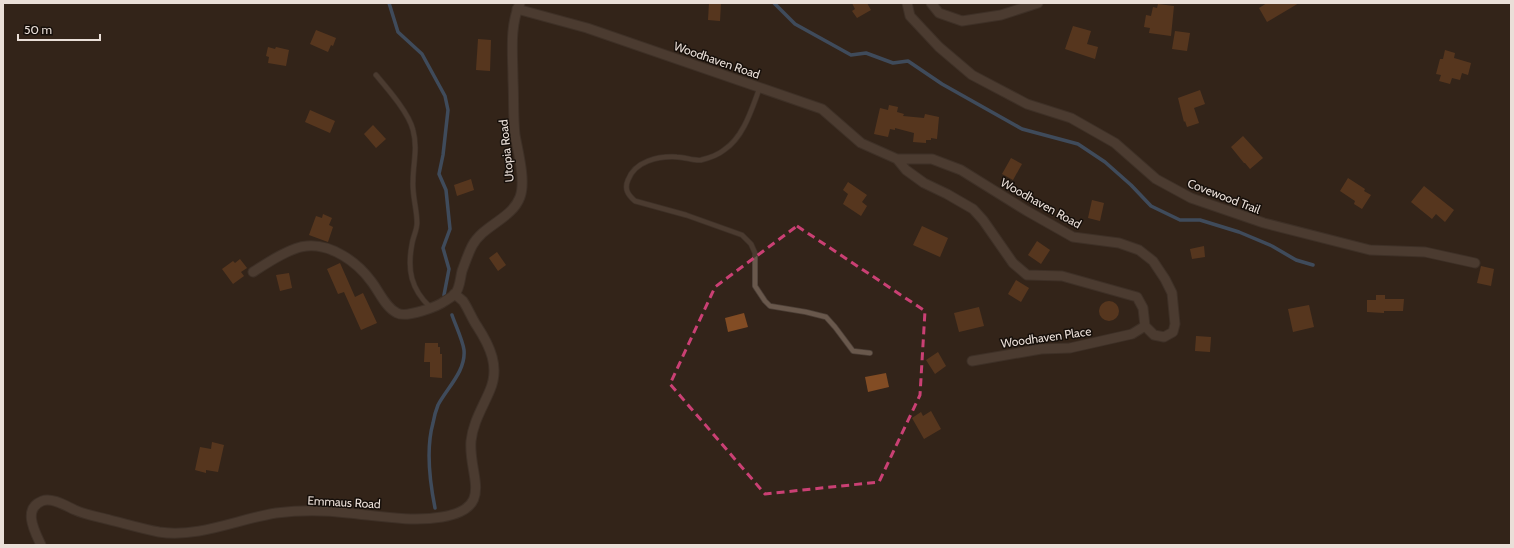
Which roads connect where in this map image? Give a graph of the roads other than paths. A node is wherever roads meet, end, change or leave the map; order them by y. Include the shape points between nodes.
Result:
1 (907, 3) edge
2 (931, 3) edge
3 (1038, 3) edge
4 (519, 6) edge
5 (376, 74) dead end
6 (760, 87) junction
7 (897, 159) junction
8 (1475, 263) dead end
9 (253, 272) dead end
10 (454, 294) junction
11 (430, 307) junction
12 (1145, 326) junction
13 (870, 353) dead end
14 (972, 360) dead end
15 (41, 545) edge

1 - 8 street, Covewood Trail via 910,16 939,47 972,75 1026,104 1071,118 1115,143 1156,179 1190,198 1264,224 1370,250 1425,252
2 - 3 street via 939,13 962,21 1001,15
4 - 6 street, Woodhaven Road
4 - 10 street, Utopia Road via 512,37 514,123 522,184 520,196 516,205 472,245
5 - 11 lane via 404,112 413,130 416,156 413,181 417,224 409,262 412,284
6 - 7 street, Woodhaven Road via 822,108 861,143
6 - 13 lane via 747,121 725,150 700,160 676,156 643,163 632,170 626,182 628,195 635,201 742,234 755,253 755,286 770,306 826,317 853,351
7 - 12 street, Woodhaven Road via 906,170 924,183 973,209 1013,263 1027,275 1062,276 1137,297 1143,308
7 - 12 street, Woodhaven Road via 932,159 961,170 1073,237 1119,243 1139,250 1153,261 1172,293 1175,324 1173,332 1164,336 1154,335
9 - 11 street via 292,250 319,246 349,259 366,274 390,308 398,314 404,316
10 - 11 street via 442,304
10 - 15 street, Emmaus Road via 463,301 484,338 492,354 494,368 494,379 477,418 471,441 476,486 470,506 460,512 437,517 408,518 346,512 292,512 262,516 198,531 169,533 79,512 50,500 36,504 30,517
12 - 14 street, Woodhaven Place via 1132,334 1070,348 1041,349

